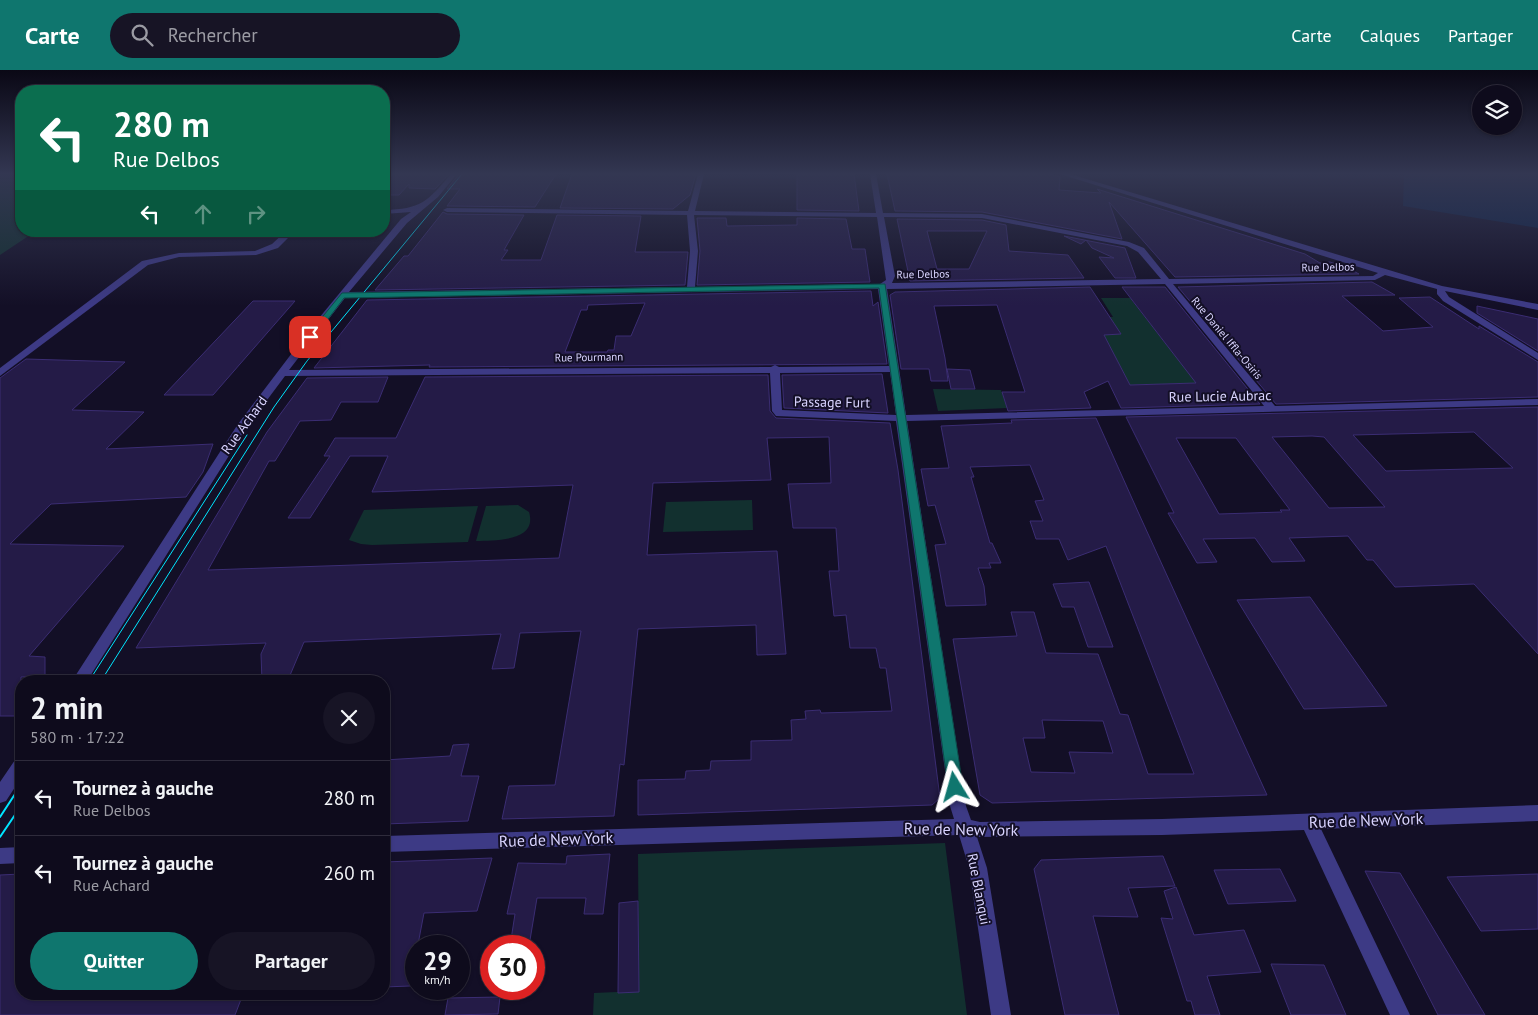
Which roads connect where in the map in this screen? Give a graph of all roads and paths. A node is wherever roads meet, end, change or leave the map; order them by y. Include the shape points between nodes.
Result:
1 (395, 218) edge
2 (408, 218) edge
3 (691, 218) edge
4 (881, 218) edge
5 (1000, 218) edge
6 (1207, 218) edge
7 (400, 226) junction
8 (285, 237) edge
9 (1384, 272) junction
10 (1166, 281) junction
11 (882, 286) junction
12 (1441, 288) junction
13 (690, 289) junction
14 (342, 295) junction
15 (1538, 307) edge
16 (1538, 357) edge
17 (775, 368) junction
18 (894, 368) junction
19 (0, 373) edge
20 (283, 373) junction
21 (1538, 402) edge
22 (1272, 409) junction
23 (902, 418) junction
24 (82, 675) edge
25 (15, 774) edge
26 (0, 796) edge
27 (1538, 813) edge
28 (1308, 822) junction
29 (964, 827) junction
30 (390, 844) edge
31 (0, 856) edge
32 (15, 856) edge
33 (1000, 1015) edge
34 (1400, 1015) edge

1 - 7 street
2 - 7 street, Rue Achard
3 - 13 street via 694,251
4 - 11 street, Rue Blanqui via 890,276 890,281
5 - 10 street, Rue Daniel Iffla-Osiris via 1129,244 1141,250
6 - 9 street
7 - 14 street, Rue Achard
8 - 19 street via 275,246 256,253 179,255 145,263
9 - 10 street, Rue Delbos via 1374,278
9 - 12 street
10 - 11 street, Rue Delbos
10 - 22 street, Rue Daniel Iffla-Osiris
11 - 13 street, Rue Delbos
11 - 18 street, Rue Blanqui
12 - 15 street
12 - 16 street via 1446,299
13 - 14 street, Rue Delbos
14 - 20 street, Rue Achard
17 - 18 street, Rue Pourmann
17 - 20 street, Rue Pourmann
17 - 23 street, Passage Furt via 777,411 780,414
18 - 23 street, Rue Blanqui
20 - 24 street, Rue Achard via 226,450
21 - 22 street, Rue Lucie Aubrac
22 - 23 street, Rue Lucie Aubrac
23 - 29 street, Rue Blanqui via 958,806
25 - 26 street
27 - 28 street, Rue de New York
28 - 29 street, Rue de New York via 1023,830
28 - 34 street
29 - 30 street, Rue de New York
29 - 33 street, Rue Blanqui via 978,868
31 - 32 street

